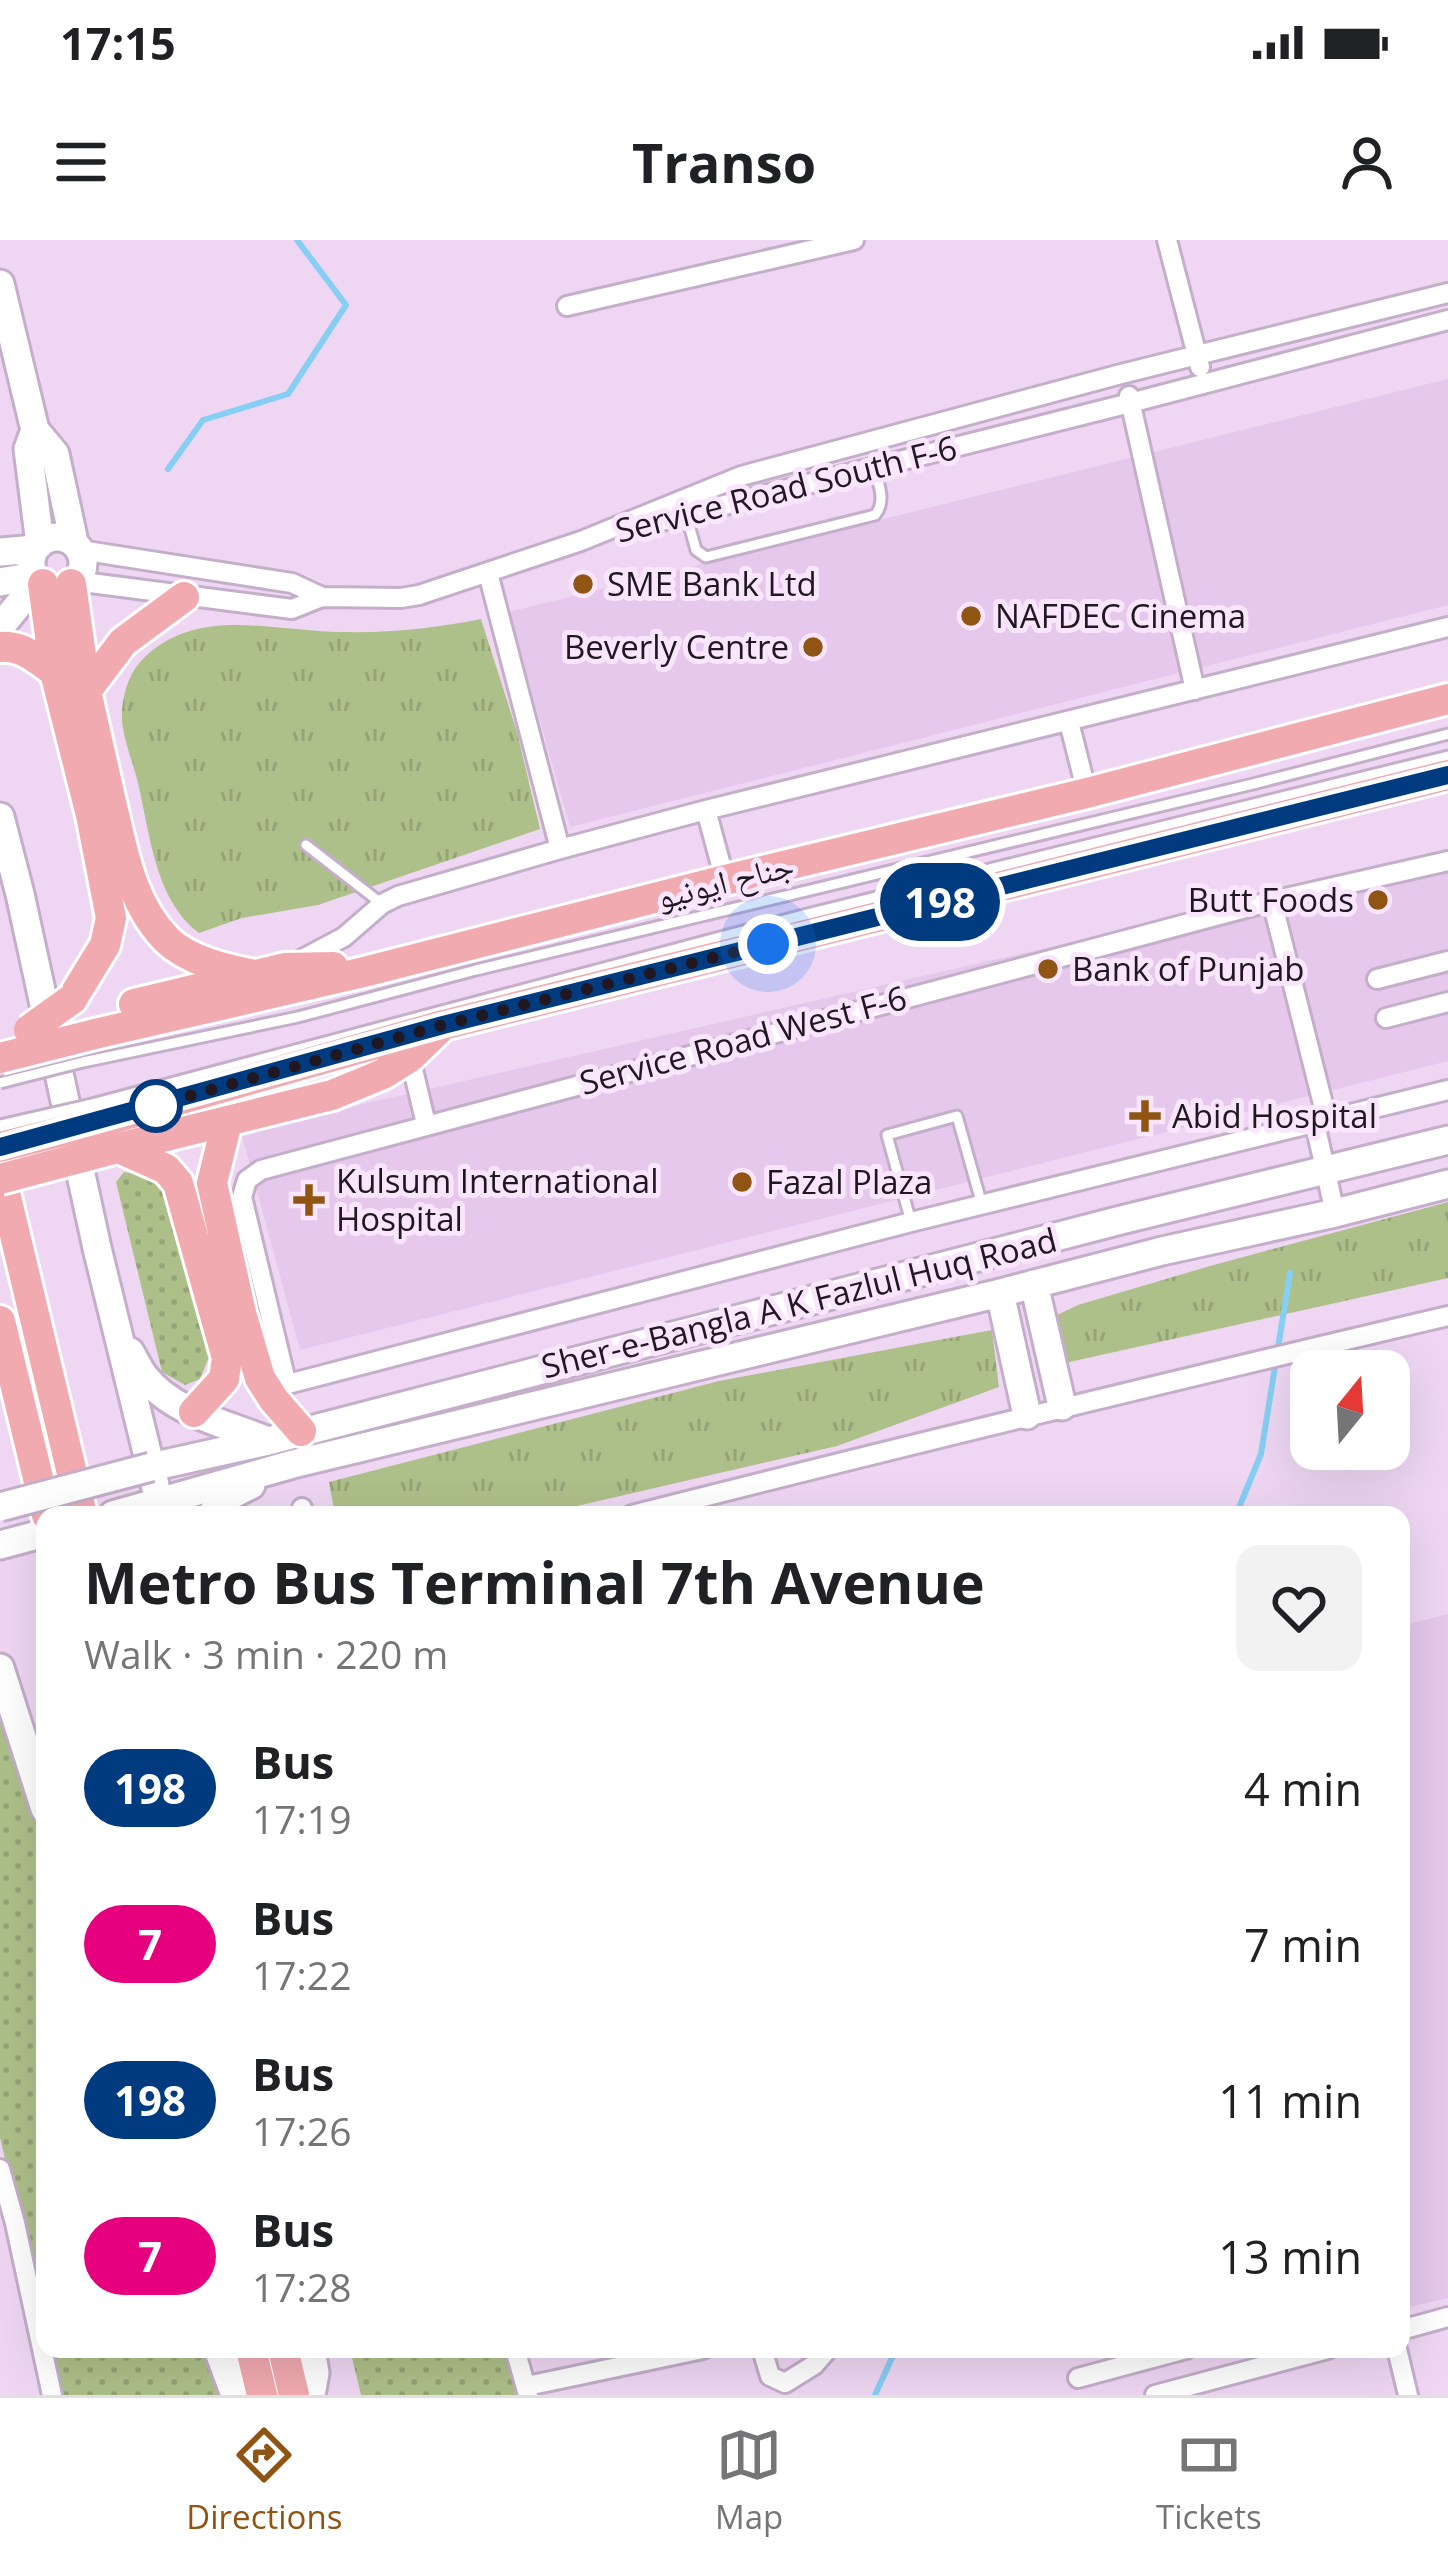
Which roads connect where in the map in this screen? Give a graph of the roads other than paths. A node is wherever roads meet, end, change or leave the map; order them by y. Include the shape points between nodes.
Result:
1 (854, 240) edge
2 (1168, 240) edge
3 (0, 284) edge
4 (1448, 293) edge
5 (567, 306) dead end
6 (1448, 320) edge
7 (1197, 356) junction
8 (1121, 374) junction
9 (1205, 383) junction
10 (1130, 403) junction
11 (35, 430) junction
12 (874, 467) junction
13 (686, 514) junction
14 (581, 541) junction
15 (77, 546) junction
16 (0, 552) edge
17 (49, 571) junction
18 (488, 573) junction
19 (0, 582) edge
20 (184, 597) junction
21 (322, 598) junction
22 (0, 627) edge
23 (1448, 627) edge
24 (0, 647) edge
25 (55, 672) junction
26 (1195, 690) junction
27 (86, 692) junction
28 (1448, 699) edge
29 (1069, 722) junction
30 (1448, 734) edge
31 (1448, 756) edge
32 (1448, 775) edge
33 (1087, 793) junction
34 (706, 810) junction
35 (0, 817) edge
36 (306, 845) dead end
37 (560, 849) junction
38 (1448, 861) edge
39 (725, 880) junction
40 (1272, 901) junction
41 (382, 904) junction
42 (1448, 961) edge
43 (285, 968) junction
44 (364, 972) junction
45 (254, 975) junction
46 (1377, 979) dead end
47 (1448, 1002) edge
48 (1387, 1018) dead end
49 (443, 1025) junction
50 (84, 1028) junction
51 (14, 1034) edge
52 (410, 1057) junction
53 (0, 1058) edge
54 (0, 1083) edge
55 (1448, 1090) edge
56 (227, 1122) junction
57 (1321, 1122) junction
58 (426, 1124) junction
59 (0, 1125) edge
60 (104, 1132) junction
61 (1448, 1140) edge
62 (0, 1147) edge
63 (1325, 1169) junction
64 (0, 1175) edge
65 (1448, 1184) edge
66 (982, 1205) junction
67 (1335, 1213) junction
68 (911, 1222) junction
69 (1034, 1284) junction
70 (1000, 1293) junction
71 (1448, 1316) edge
72 (0, 1321) edge
73 (116, 1328) junction
74 (279, 1393) junction
75 (1062, 1406) junction
76 (194, 1412) junction
77 (1027, 1415) junction
78 (301, 1430) junction
79 (268, 1441) junction
80 (292, 1464) junction
81 (151, 1467) junction
82 (713, 1495) junction
83 (45, 1506) edge
84 (80, 1506) edge
85 (159, 1506) edge
86 (169, 1506) edge
87 (220, 1506) edge
88 (668, 1506) edge
89 (716, 1506) edge
90 (0, 1507) edge
91 (36, 1535) edge
92 (0, 1545) edge
93 (0, 1668) edge
94 (36, 1782) edge
95 (0, 2169) edge
96 (7, 2224) edge
97 (1448, 2318) edge
98 (1410, 2328) edge
99 (36, 2334) edge
100 (42, 2358) edge
101 (222, 2358) edge
102 (253, 2358) edge
103 (285, 2358) edge
104 (312, 2358) edge
105 (518, 2358) edge
106 (666, 2358) edge
107 (765, 2358) edge
108 (820, 2358) edge
109 (1152, 2358) edge
110 (1294, 2358) edge
111 (1399, 2358) edge
112 (1078, 2378) dead end
113 (528, 2391) edge
114 (52, 2395) edge
115 (236, 2395) edge
116 (262, 2395) edge
117 (294, 2395) edge
118 (311, 2395) edge
119 (1155, 2395) edge
120 (1408, 2395) edge

1 - 5 street
2 - 7 street
3 - 11 main road
4 - 7 street, Service Road South F-6
6 - 9 street, Service Road South F-6
7 - 8 street, Service Road South F-6
7 - 9 street
8 - 10 street
8 - 14 street, Service Road South F-6 via 741,476
9 - 10 street, Service Road South F-6
10 - 12 street, Service Road South F-6
10 - 26 street
11 - 15 main road via 55,454
11 - 17 main road via 28,449
12 - 13 street, Service Road South F-6
12 - 13 lane via 882,499 875,514 728,552 700,555
13 - 14 street, Service Road South F-6
14 - 18 street
15 - 17 main road via 56,537
15 - 17 main road via 82,572
15 - 21 street via 292,583
16 - 17 main road
17 - 19 main road
17 - 20 street
17 - 22 main road
17 - 25 main road
17 - 27 main road
18 - 21 street via 401,598
18 - 37 street
20 - 21 street via 292,609
20 - 27 main road via 123,642
23 - 26 street
24 - 25 main road via 24,650
25 - 50 main road via 111,918
26 - 29 street
27 - 45 main road via 127,874 147,913 185,952
28 - 33 main road, جناح ایونیو
29 - 33 street
29 - 34 street
30 - 50 lane via 298,1017
31 - 60 lane via 803,915
32 - 49 main road
33 - 39 main road, جناح ایونیو
34 - 37 street
34 - 39 street
35 - 73 main road
36 - 41 lane
37 - 41 street
38 - 40 street, Service Road West F-6
39 - 44 main road, جناح ایونیو
40 - 57 street
40 - 58 street, Service Road West F-6
41 - 43 street via 344,938
42 - 46 street
43 - 44 main road
43 - 45 main road
44 - 50 main road, جناح ایونیو
45 - 50 main road
47 - 48 street
49 - 52 main road
49 - 60 main road
50 - 51 main road, bridge
50 - 53 main road, جناح ایونیو, bridge
50 - 54 lane, bridge
52 - 56 main road via 332,1095
52 - 58 street
55 - 57 street
56 - 60 main road
56 - 74 main road via 212,1184 254,1363
57 - 63 street
57 - 66 street
58 - 74 street, Service Road West F-6 via 261,1170 243,1186 282,1361
59 - 60 lane, bridge
60 - 62 main road, bridge
60 - 64 main road, bridge
60 - 76 main road via 178,1183 227,1358 224,1379
61 - 63 main road, Sher-e-Bangla A K Fazlul Huq Road
63 - 67 street
63 - 78 main road, Sher-e-Bangla A K Fazlul Huq Road
64 - 84 main road
65 - 67 main road, Sher-e-Bangla A K Fazlul Huq Road
66 - 68 street
66 - 68 lane via 957,1116 887,1136
67 - 69 main road, Sher-e-Bangla A K Fazlul Huq Road
68 - 74 street
69 - 70 main road, Sher-e-Bangla A K Fazlul Huq Road
69 - 75 main road
70 - 77 main road
70 - 80 main road, Sher-e-Bangla A K Fazlul Huq Road
71 - 75 street
72 - 83 main road
73 - 76 main road via 146,1379
73 - 81 main road
74 - 78 main road
75 - 77 street
76 - 79 main road
77 - 82 street
78 - 79 main road, Sher-e-Bangla A K Fazlul Huq Road
79 - 81 main road, Sher-e-Bangla A K Fazlul Huq Road
80 - 86 main road, Sher-e-Bangla A K Fazlul Huq Road
80 - 87 main road
81 - 85 main road
81 - 90 main road, Sher-e-Bangla A K Fazlul Huq Road, bridge
82 - 88 street
82 - 89 street
91 - 92 main road
93 - 94 main road
95 - 96 street
96 - 99 street
97 - 98 street
100 - 114 street
101 - 115 main road
102 - 116 main road
103 - 117 main road
104 - 118 main road
105 - 113 street
106 - 113 street
107 - 108 street via 770,2376 785,2383
109 - 112 street
110 - 119 street
111 - 120 street

